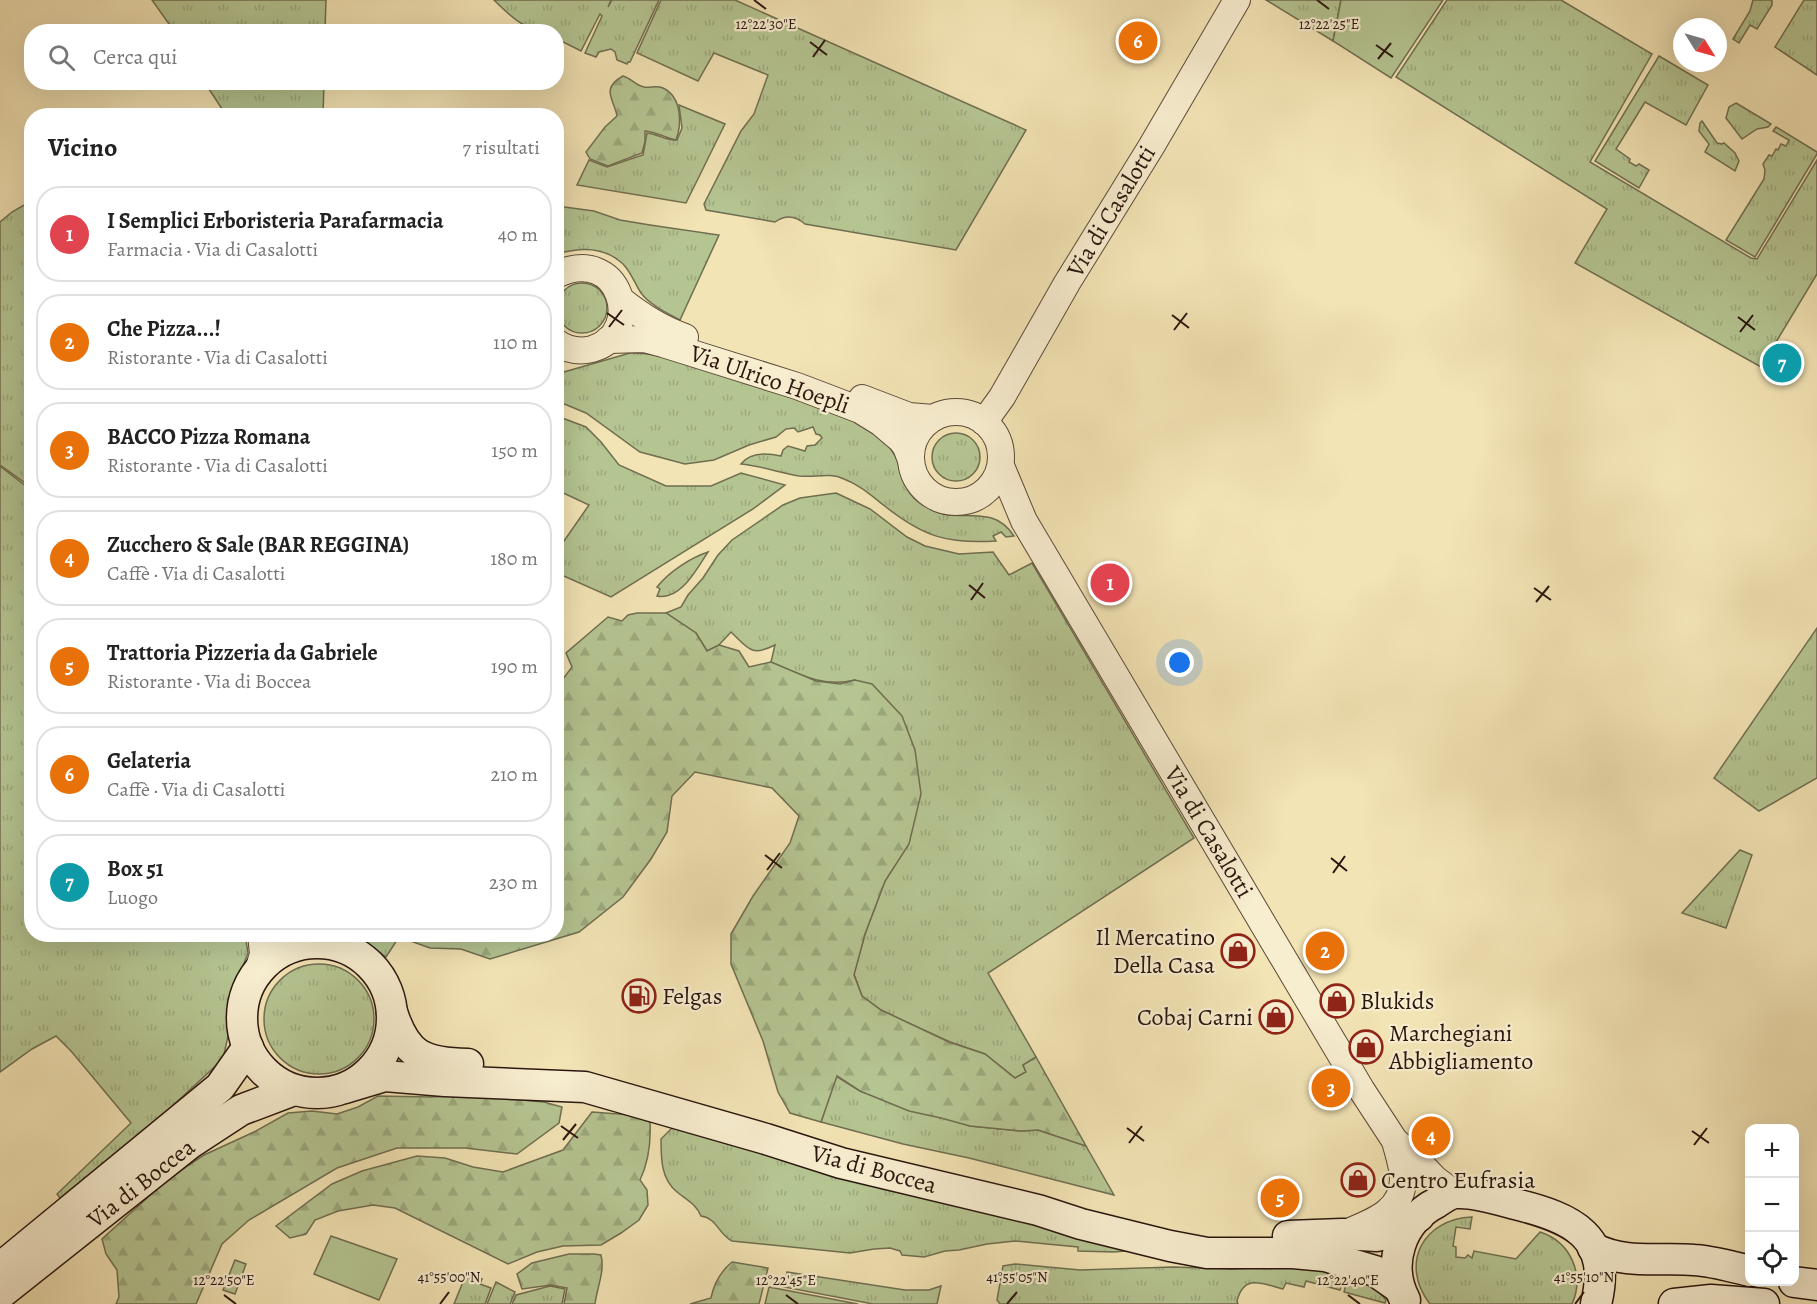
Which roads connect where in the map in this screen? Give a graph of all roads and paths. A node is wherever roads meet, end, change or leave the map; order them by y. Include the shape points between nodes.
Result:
1 (1238, 0) edge
2 (564, 271) edge
3 (621, 300) junction
4 (608, 340) junction
5 (564, 351) edge
6 (933, 418) junction
7 (984, 422) junction
8 (911, 460) junction
9 (1001, 466) junction
10 (980, 496) junction
11 (1024, 521) junction
12 (262, 942) edge
13 (301, 942) edge
14 (319, 942) edge
15 (257, 974) junction
16 (392, 1012) junction
17 (248, 1047) junction
18 (345, 1088) junction
19 (294, 1090) junction
20 (1395, 1141) junction
21 (1454, 1192) junction
22 (1419, 1216) junction
23 (1342, 1234) junction
24 (1593, 1248) junction
25 (0, 1268) edge
26 (1745, 1270) edge
27 (1799, 1282) edge
28 (1817, 1285) edge
29 (0, 1294) edge
30 (1403, 1295) edge
31 (1596, 1304) edge
32 (1674, 1304) edge
33 (1764, 1304) edge

1 - 7 street, Via di Casalotti
2 - 3 street, Via Ulrico Hoepli via 582,267 595,270 612,282
3 - 4 street via 620,322
3 - 6 street, Via Ulrico Hoepli via 641,316 674,333 909,416
4 - 5 street, Via Ulrico Hoepli via 585,350
4 - 8 street, Via Ulrico Hoepli via 637,339 663,344 841,402 890,430 906,447
6 - 7 street via 959,412
6 - 8 street via 916,436
7 - 9 street via 995,433
8 - 10 street via 921,486 937,498 958,502
9 - 10 street
9 - 11 street, Via di Casalotti
10 - 11 street, Via di Casalotti
11 - 20 street, Via di Casalotti via 1338,1053
12 - 15 street
13 - 15 main road via 272,959
14 - 16 main road via 344,948 366,961 382,980
15 - 17 main road via 243,1010
16 - 18 main road via 390,1036 381,1058 366,1076
16 - 23 main road, Via di Boccea via 402,1039 422,1056 445,1063 556,1066 621,1076 841,1145 1205,1236
17 - 19 main road via 259,1066
17 - 25 main road, Via di Boccea via 220,1087
18 - 19 main road via 311,1094
18 - 30 main road, Via di Boccea via 385,1076 585,1087 842,1163 1038,1209 1159,1243 1207,1253 1325,1256 1375,1271
19 - 29 main road, Via di Boccea via 241,1110 189,1144
20 - 21 street, Via di Casalotti
20 - 23 street, Via di Casalotti via 1403,1179 1394,1206 1381,1218
21 - 22 main road
21 - 24 main road via 1553,1214 1580,1230
22 - 23 main road, Via di Boccea via 1394,1232 1377,1236
22 - 30 main road via 1399,1244 1397,1274
24 - 26 main road via 1623,1259 1695,1260
24 - 31 main road via 1600,1270
27 - 28 main road
32 - 33 main road via 1711,1300

